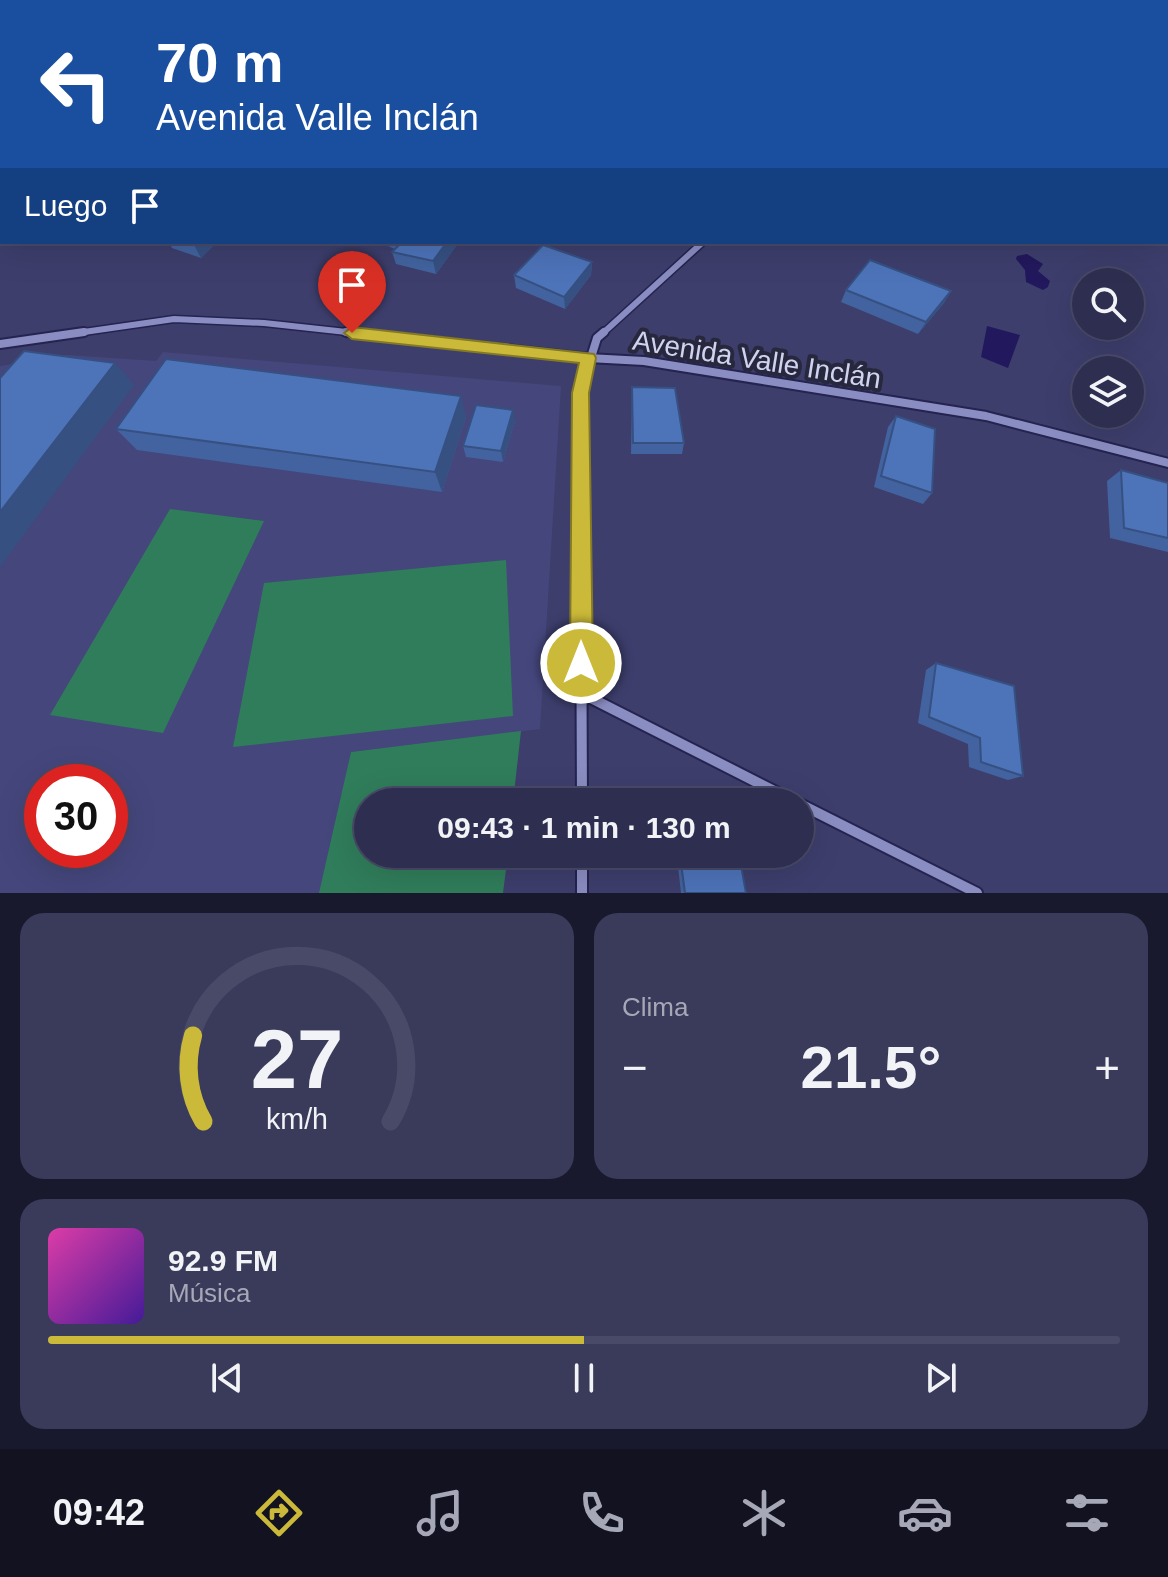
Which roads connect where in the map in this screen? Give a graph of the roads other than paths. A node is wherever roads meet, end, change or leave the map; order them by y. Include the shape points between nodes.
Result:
1 (694, 245) edge
2 (0, 344) edge
3 (588, 358) junction
4 (1168, 463) edge
5 (581, 693) junction
6 (582, 788) edge
7 (768, 788) edge
8 (814, 811) edge
9 (582, 868) edge
10 (582, 893) edge
11 (977, 893) edge

1 - 3 street via 597,338
2 - 3 street, Avenida Valle Inclán via 174,319 264,323
3 - 4 street, Avenida Valle Inclán via 644,361 986,416
3 - 5 street via 580,393
5 - 6 street
5 - 7 street
8 - 11 street
9 - 10 street

